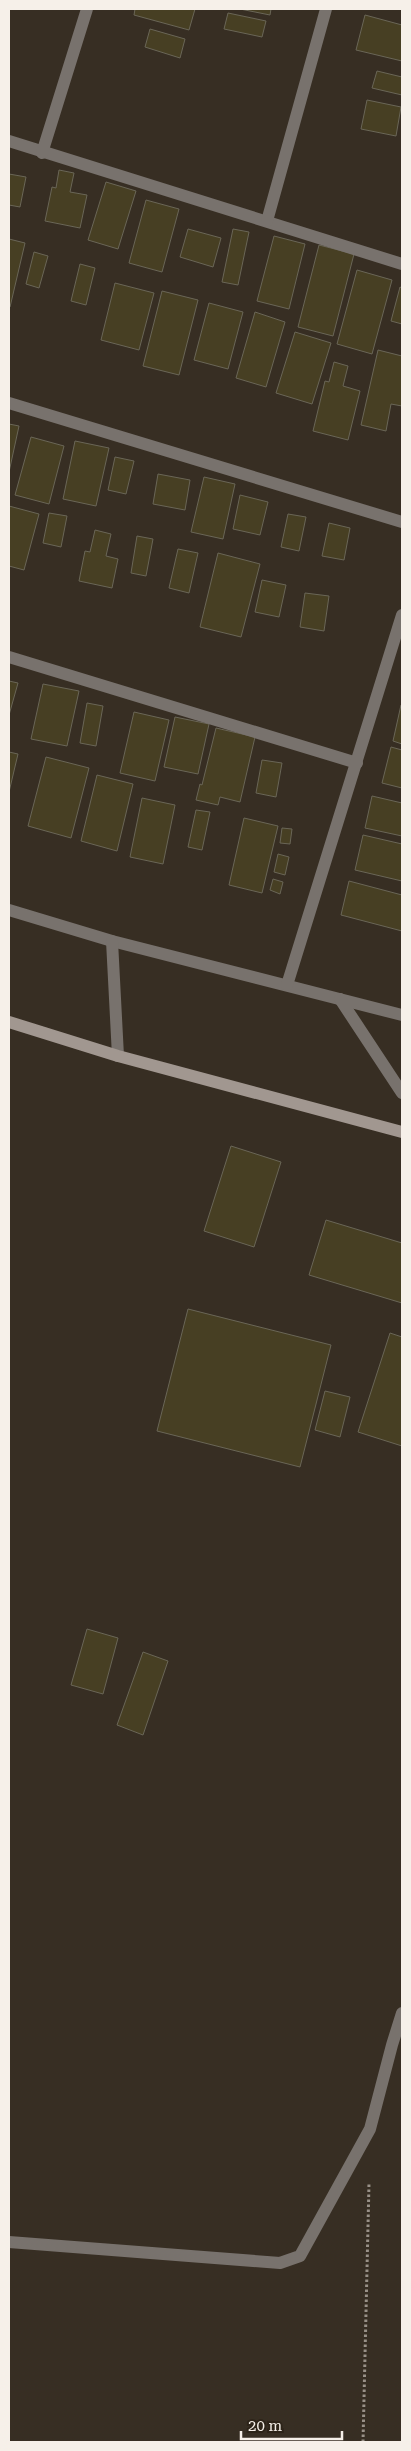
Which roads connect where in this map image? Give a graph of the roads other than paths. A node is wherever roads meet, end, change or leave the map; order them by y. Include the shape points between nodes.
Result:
1 (87, 9) edge
2 (326, 9) edge
3 (9, 141) edge
4 (42, 153) junction
5 (267, 221) junction
6 (402, 264) edge
7 (9, 403) edge
8 (402, 522) edge
9 (402, 615) edge
10 (9, 657) edge
11 (357, 764) junction
12 (9, 910) edge
13 (112, 941) junction
14 (287, 985) junction
15 (340, 999) junction
16 (402, 1015) edge
17 (9, 1022) edge
18 (118, 1056) junction
19 (402, 1093) edge
20 (402, 1132) edge
21 (402, 2012) edge
22 (9, 2242) edge

1 - 4 street
2 - 5 street
3 - 4 street
4 - 5 street
5 - 6 street
7 - 8 street
9 - 11 street
10 - 11 street
11 - 14 street
12 - 13 street
13 - 14 street
13 - 18 street
14 - 15 street
15 - 16 street
15 - 19 street
17 - 18 street
18 - 20 street
21 - 22 street via 370,2129 300,2256 280,2263

